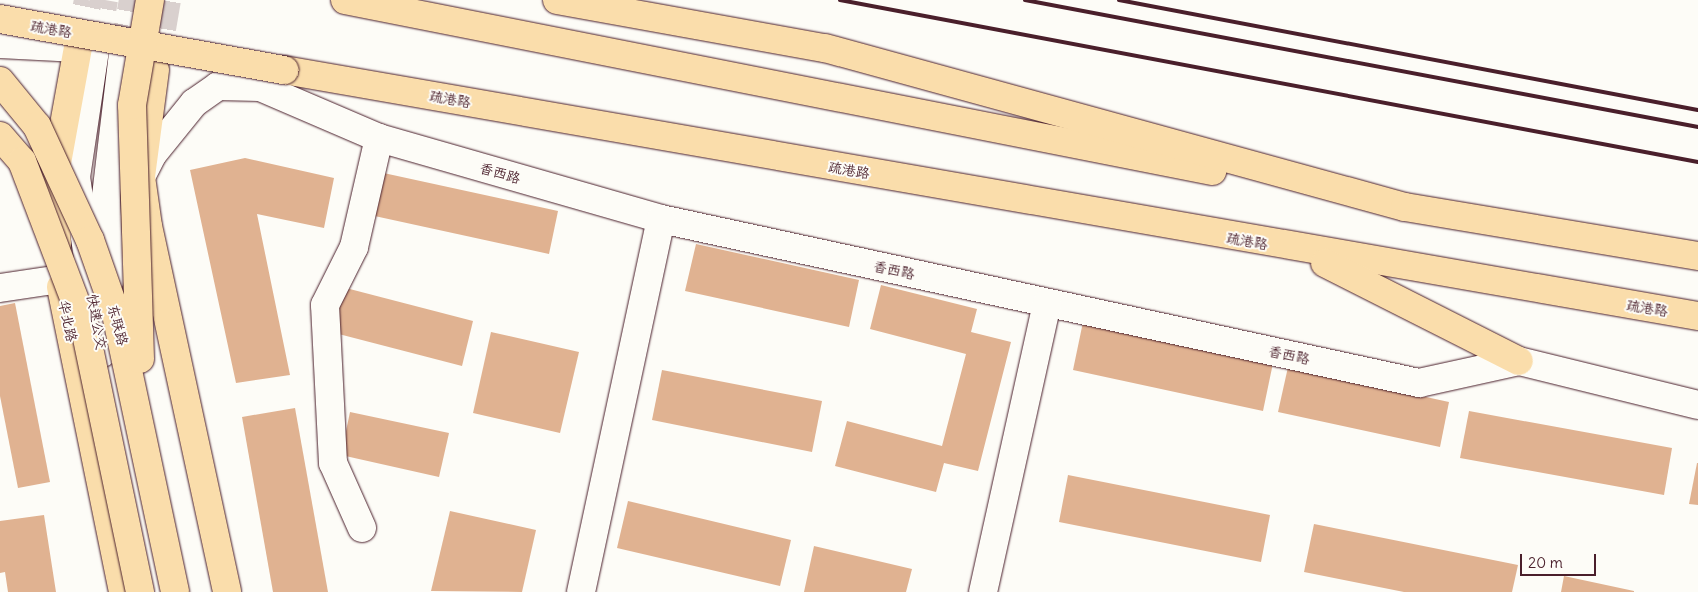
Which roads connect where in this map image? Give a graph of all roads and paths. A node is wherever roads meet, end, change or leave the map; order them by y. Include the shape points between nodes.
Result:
1 (150, 0) edge
2 (345, 0) edge
3 (557, 0) edge
4 (0, 20) edge
5 (0, 44) edge
6 (86, 49) junction
7 (123, 53) tunnel mouth
8 (154, 70) tunnel mouth
9 (0, 81) edge
10 (0, 136) edge
11 (379, 138) junction
12 (141, 177) junction
13 (1405, 207) junction
14 (661, 219) junction
15 (1301, 251) junction
16 (1698, 256) edge
17 (60, 279) junction
18 (0, 288) edge
19 (1047, 303) junction
20 (1698, 316) edge
21 (1519, 361) junction
22 (1698, 405) edge
23 (143, 426) junction
24 (362, 528) dead end
25 (123, 592) edge
26 (140, 592) edge
27 (150, 592) edge
28 (165, 592) edge
29 (175, 592) edge
30 (227, 592) edge
31 (581, 592) edge
32 (983, 592) edge

1 - 23 main road, bridge via 132,105
2 - 13 main road
3 - 13 main road via 825,48
4 - 15 main road, 疏港路, bridge
5 - 6 street
6 - 17 main road, 华北路 via 53,185
6 - 27 street, 快速公交 via 78,201 102,355
7 - 28 street, 快速公交 via 108,142 106,255
8 - 12 main road
9 - 23 main road, 东联路, bridge via 37,126 90,240 116,314
10 - 26 main road, bridge via 22,161 84,324
11 - 12 street, 香西路 via 260,87 218,86 174,125
11 - 14 street, 香西路
11 - 24 street via 354,247 325,306 332,463
12 - 30 main road
13 - 16 main road
14 - 19 street, 香西路
14 - 31 street
15 - 20 main road, 疏港路
15 - 21 main road
17 - 18 street
17 - 25 main road, 华北路
19 - 21 street, 香西路 via 1418,383
19 - 32 street
21 - 22 street, 香西路
23 - 29 main road, 东联路, bridge

